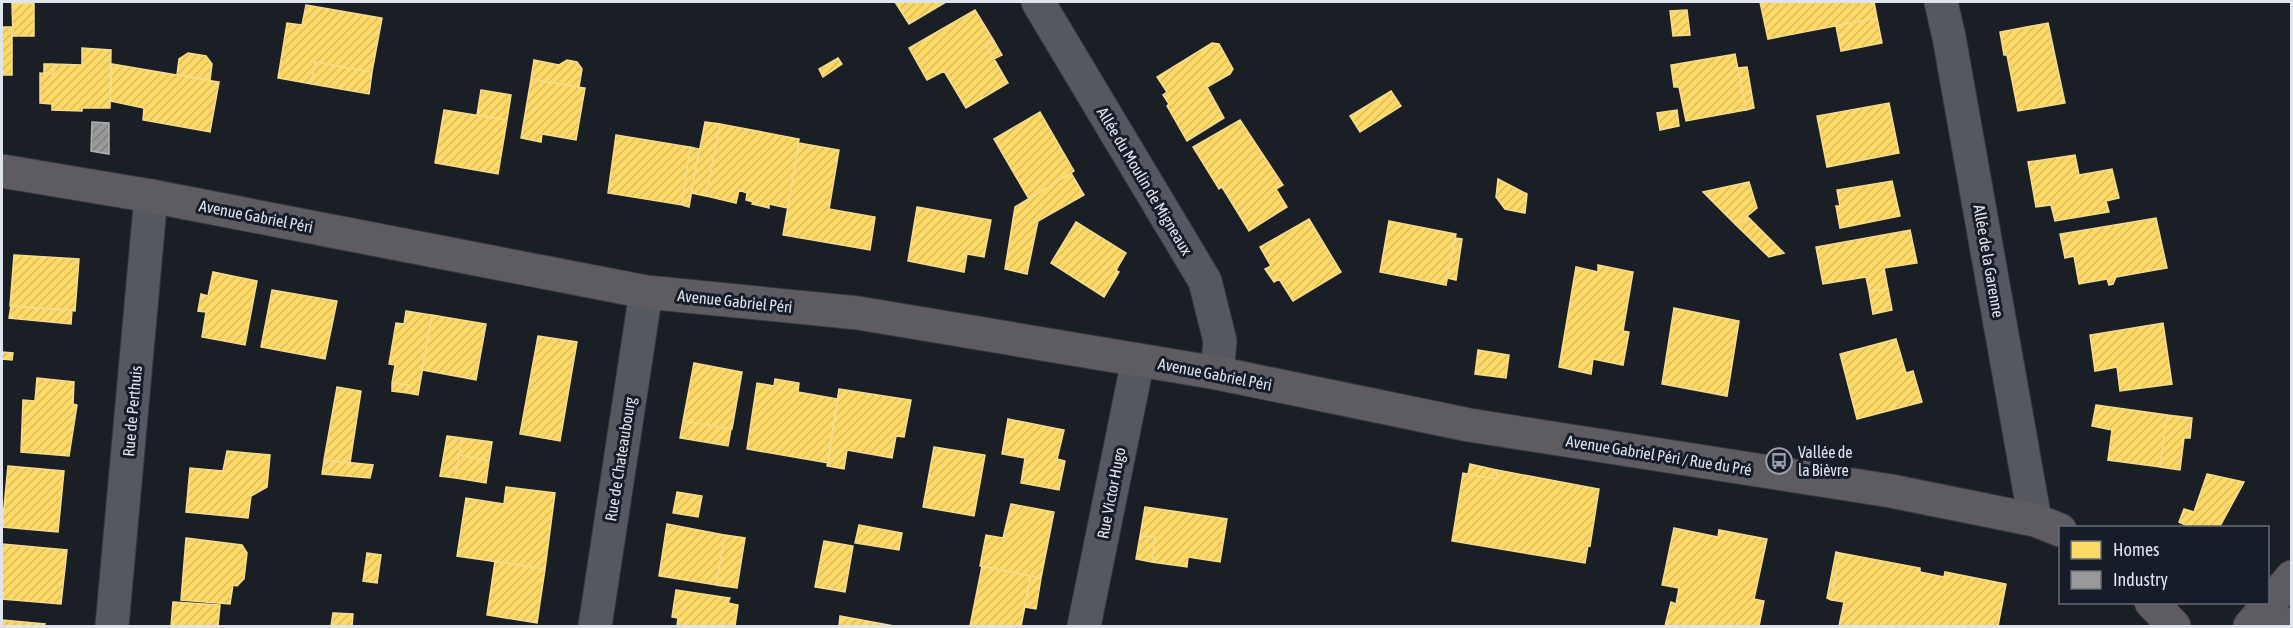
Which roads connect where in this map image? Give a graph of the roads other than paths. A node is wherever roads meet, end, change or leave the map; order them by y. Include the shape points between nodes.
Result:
1 (1038, 2) edge
2 (1941, 2) edge
3 (2, 171) edge
4 (151, 196) junction
5 (646, 292) junction
6 (1138, 360) junction
7 (1217, 373) junction
8 (1469, 425) joint
9 (2048, 525) edge
10 (2285, 603) edge
11 (2152, 604) edge
12 (112, 627) edge
13 (595, 627) edge
14 (1084, 627) edge
15 (2174, 627) edge
16 (2250, 627) edge
17 (2265, 627) edge

1 - 7 street, Allée du Moulin de Migneaux via 1205,281 1220,340
2 - 9 street, Allée de la Garenne
3 - 4 street, Avenue Gabriel Péri
4 - 5 street, Avenue Gabriel Péri
4 - 12 street, Rue de Perthuis
5 - 6 street, Avenue Gabriel Péri via 858,313
5 - 13 street, Rue de Chateaubourg
6 - 7 street, Avenue Gabriel Péri
6 - 14 street, Rue Victor Hugo
7 - 8 street, Avenue Gabriel Péri
8 - 9 street, Avenue Gabriel Péri / Rue du Pré via 1848,484
10 - 16 street
10 - 17 street
11 - 15 street

